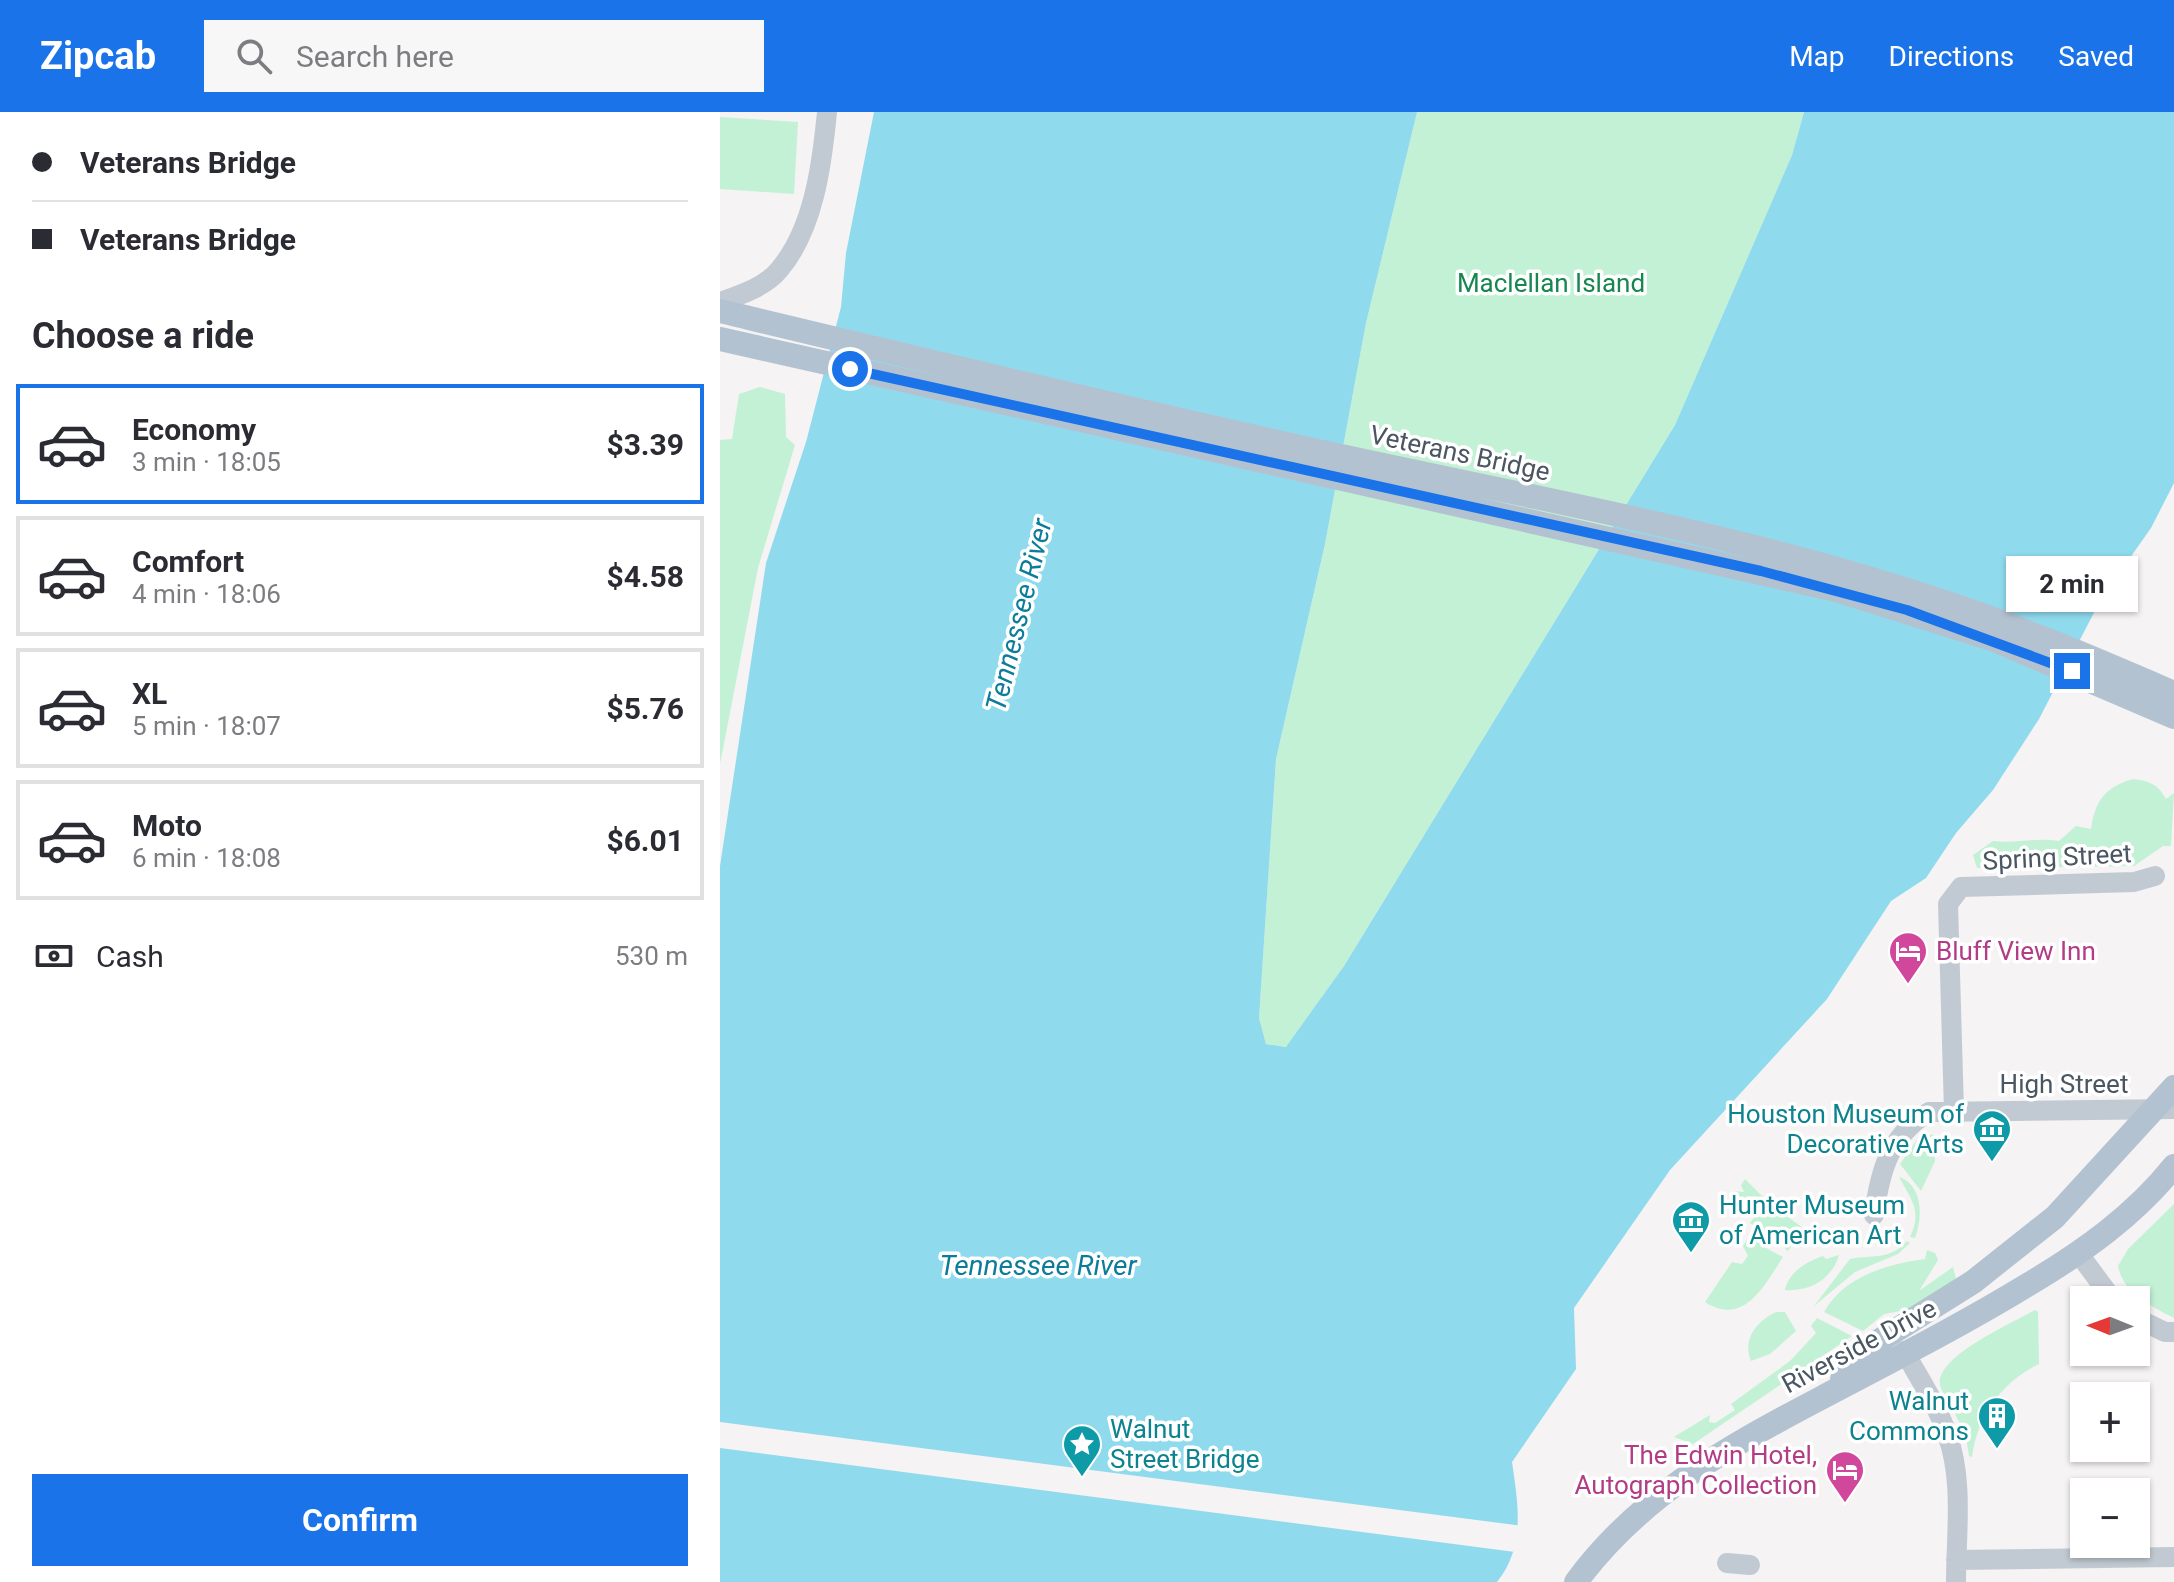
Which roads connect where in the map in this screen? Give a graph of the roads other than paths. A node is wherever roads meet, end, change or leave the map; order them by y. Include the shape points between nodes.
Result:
1 (827, 112) edge
2 (720, 302) edge
3 (720, 311) edge
4 (720, 339) edge
5 (2174, 693) edge
6 (2146, 704) junction
7 (2174, 717) edge
8 (2174, 736) edge
9 (2155, 876) dead end
10 (2174, 1087) edge
11 (2174, 1109) edge
12 (1954, 1111) junction
13 (2174, 1166) edge
14 (1874, 1215) dead end
15 (2079, 1254) junction
16 (2103, 1286) edge
17 (2150, 1325) edge
18 (2174, 1332) edge
19 (1904, 1351) junction
20 (1828, 1394) junction
21 (2174, 1557) edge
22 (1956, 1560) junction
23 (1727, 1563) dead end
24 (1750, 1565) dead end
25 (1576, 1582) edge
26 (1956, 1582) edge

1 - 2 street via 812,203 790,252 779,271 748,292
3 - 5 main road, Veterans Bridge via 1118,407 1823,565 2046,639
4 - 6 main road, Veterans Bridge via 1836,590 1992,639
6 - 7 main road, Veterans Bridge
6 - 8 main road
9 - 12 street, Spring Street via 2134,882 1961,887 1948,904
10 - 20 main road via 2055,1217 1973,1282 1874,1344
11 - 12 street, High Street
12 - 14 street, High Street via 1929,1112 1897,1138 1880,1173
13 - 15 main road, Riverside Drive
15 - 16 street
15 - 19 main road, Riverside Drive
17 - 18 street
19 - 20 main road, Riverside Drive
19 - 22 street via 1941,1417 1952,1451
20 - 25 main road, Riverside Drive via 1675,1481 1623,1528
21 - 22 street
22 - 26 street
23 - 24 street

